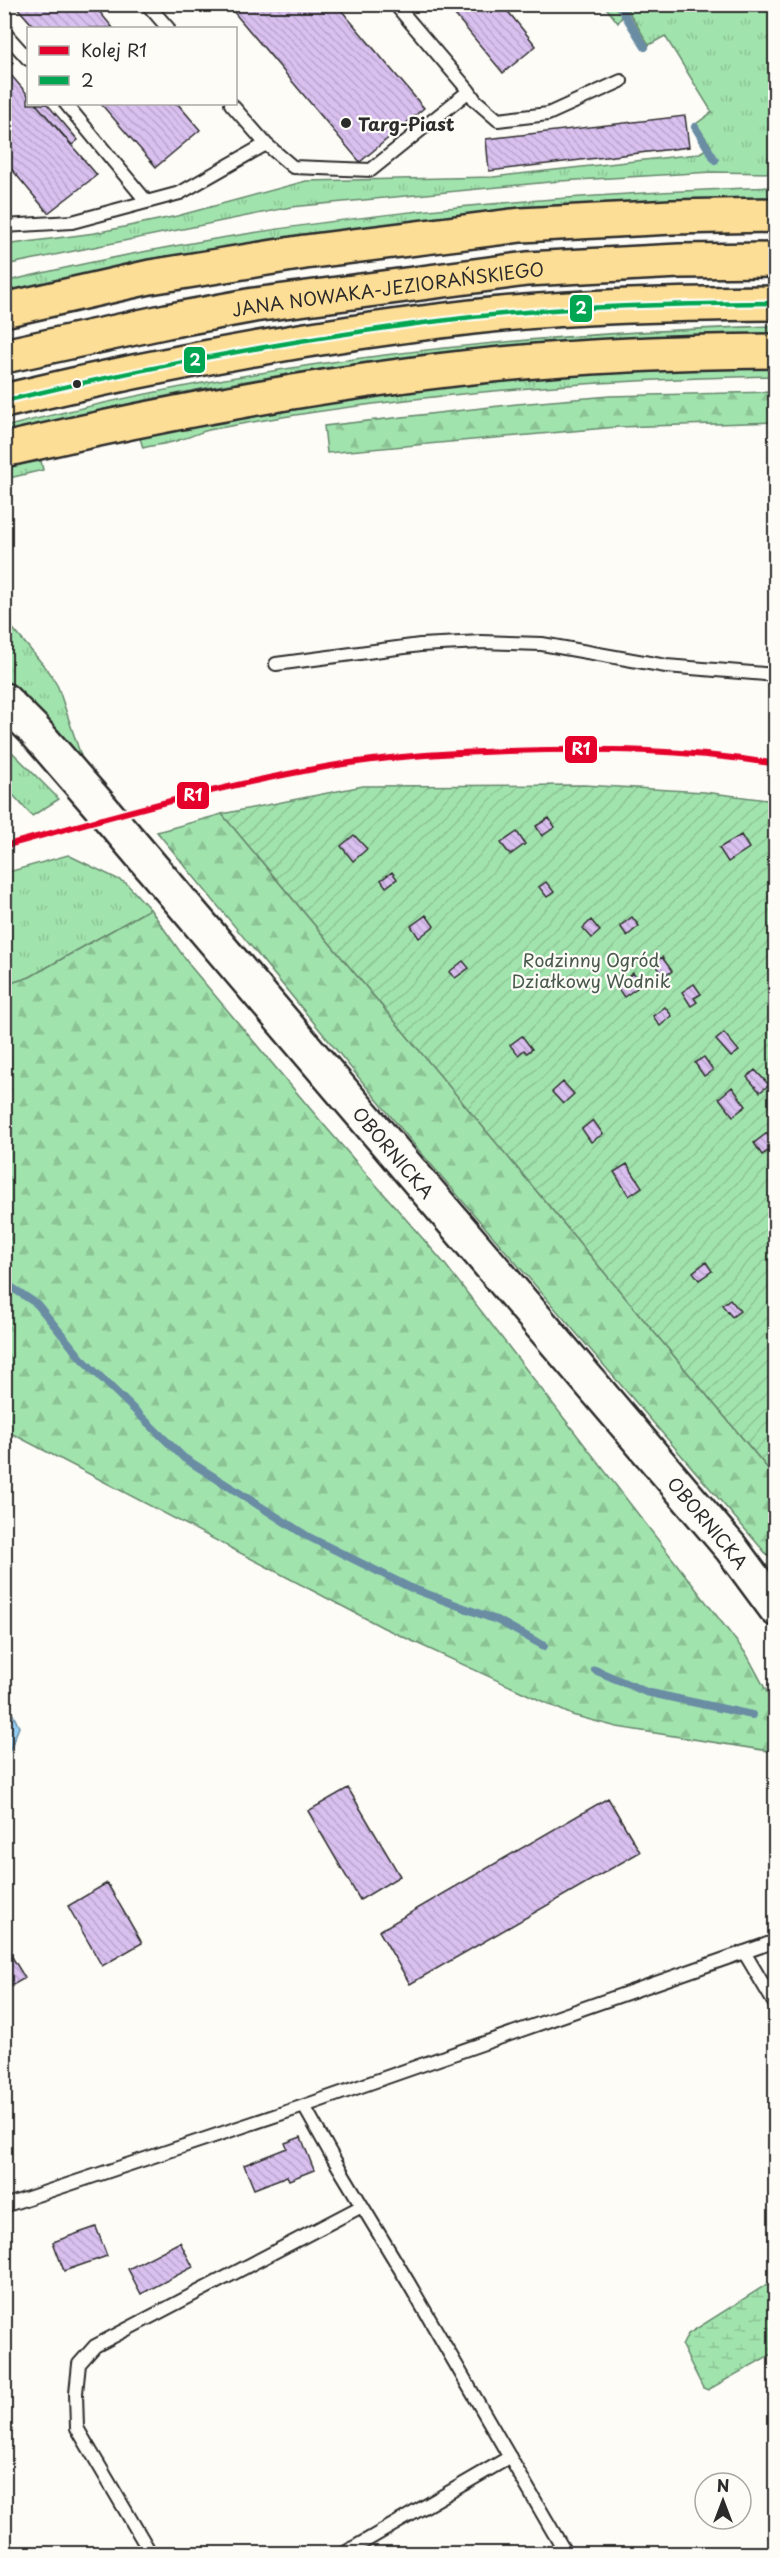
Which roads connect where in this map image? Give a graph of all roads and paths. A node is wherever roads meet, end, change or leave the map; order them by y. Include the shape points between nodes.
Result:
1 (147, 4) edge
2 (394, 4) edge
3 (167, 27) edge
4 (4, 32) edge
5 (27, 58) edge
6 (621, 81) dead end
7 (469, 91) junction
8 (67, 105) edge
9 (232, 105) edge
10 (266, 144) junction
11 (147, 202) junction
12 (776, 215) edge
13 (5, 225) edge
14 (776, 260) edge
15 (776, 303) edge
16 (4, 310) edge
17 (776, 351) edge
18 (4, 356) edge
19 (4, 401) edge
20 (4, 450) edge
21 (276, 664) dead end
22 (776, 675) edge
23 (4, 700) edge
24 (776, 1609) edge
25 (776, 1941) edge
26 (744, 1952) junction
27 (776, 2006) edge
28 (304, 2106) junction
29 (4, 2206) edge
30 (362, 2206) junction
31 (510, 2457) junction
32 (151, 2553) edge
33 (343, 2553) edge
34 (566, 2553) edge

1 - 3 lane
2 - 7 lane
4 - 5 lane
6 - 7 lane via 548,114 498,120
7 - 10 lane via 371,170 294,167
8 - 11 lane
9 - 10 lane
10 - 11 lane via 180,193
11 - 13 lane via 72,222
12 - 16 main road via 509,226 150,277
14 - 18 main road, JANA NOWAKA-JEZIORAŃSKIEGO via 680,261 504,272 243,307
15 - 19 main road via 632,306 472,317 251,349
17 - 20 main road via 617,357 416,373 184,410
21 - 22 lane via 420,645 482,642 542,644 666,666
23 - 24 main road, OBORNICKA via 104,811 716,1530
25 - 26 lane
26 - 27 lane
26 - 28 lane
28 - 29 lane
28 - 30 lane
30 - 31 lane
30 - 32 lane via 95,2346 80,2364 77,2428
31 - 33 lane
31 - 34 lane

